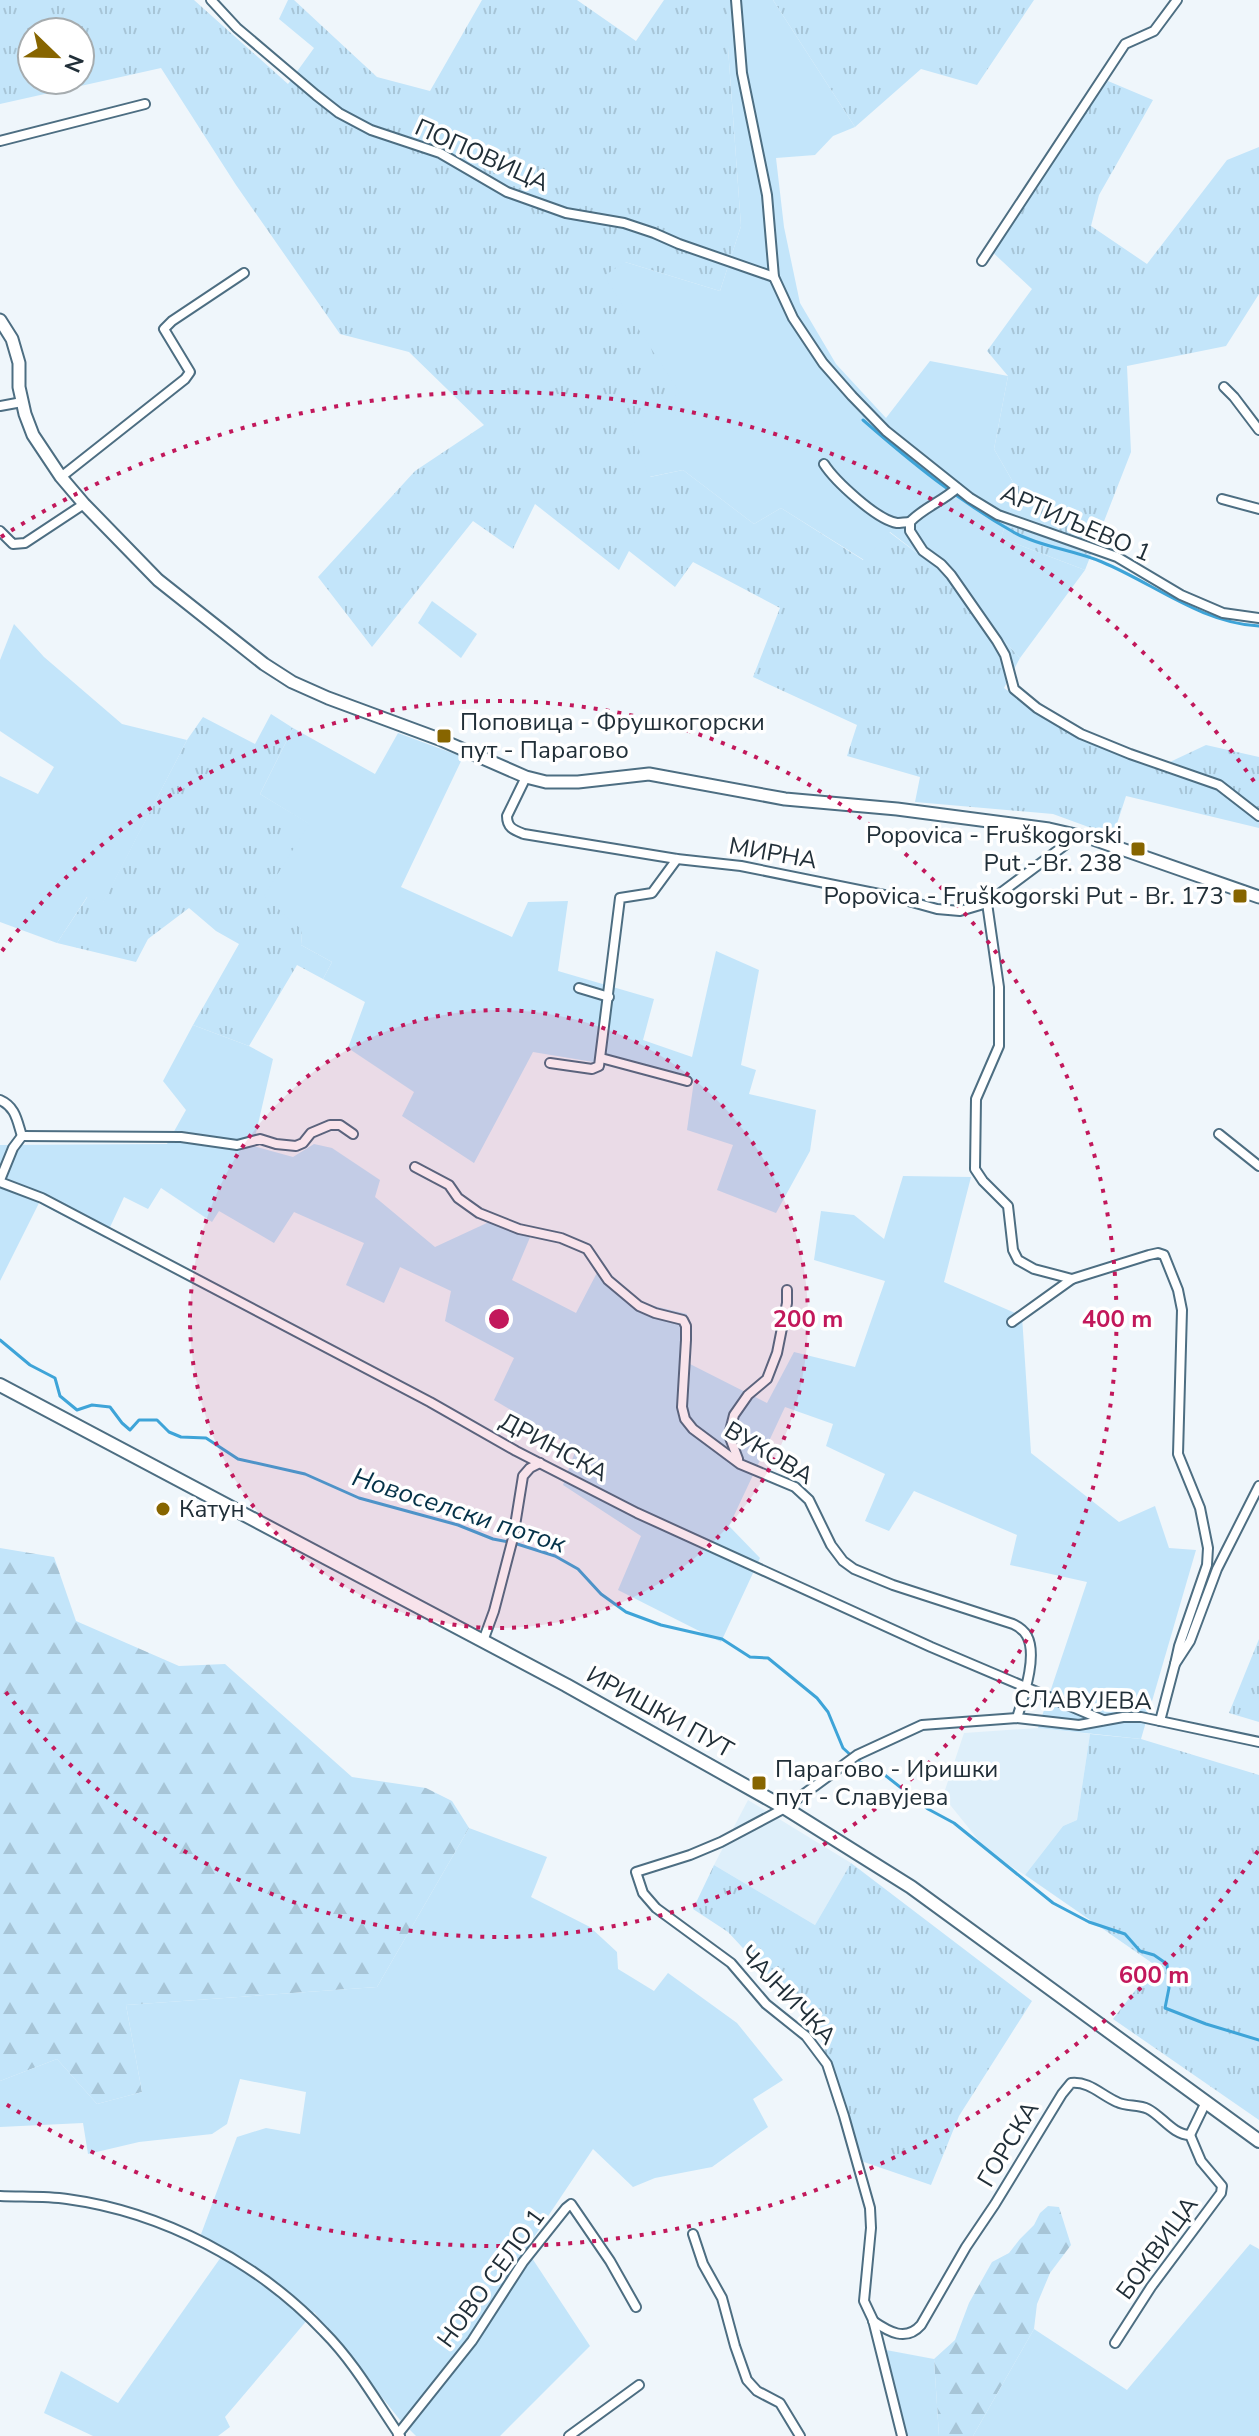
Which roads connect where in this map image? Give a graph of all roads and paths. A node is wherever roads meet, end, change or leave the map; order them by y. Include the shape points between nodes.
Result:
1 (211, 0) edge
2 (736, 0) edge
3 (1177, 0) edge
4 (145, 104) dead end
5 (0, 141) edge
6 (982, 261) dead end
7 (244, 273) dead end
8 (774, 277) junction
9 (0, 320) edge
10 (1224, 387) dead end
11 (22, 402) junction
12 (0, 406) edge
13 (1259, 430) edge
14 (824, 464) dead end
15 (61, 477) junction
16 (957, 488) junction
17 (1222, 499) dead end
18 (84, 504) junction
19 (1259, 509) edge
20 (910, 522) junction
21 (0, 531) edge
22 (1259, 618) edge
23 (526, 777) junction
24 (1259, 816) edge
25 (1072, 833) junction
26 (677, 859) junction
27 (1259, 897) edge
28 (987, 903) junction
29 (579, 988) dead end
30 (609, 997) junction
31 (601, 1058) junction
32 (550, 1063) dead end
33 (687, 1081) dead end
34 (0, 1100) edge
35 (353, 1134) dead end
36 (1219, 1134) dead end
37 (22, 1136) junction
38 (1259, 1166) edge
39 (415, 1167) dead end
40 (0, 1181) edge
41 (1072, 1279) junction
42 (787, 1290) dead end
43 (1012, 1322) dead end
44 (0, 1385) edge
45 (516, 1451) junction
46 (540, 1463) junction
47 (740, 1464) junction
48 (523, 1476) junction
49 (1259, 1486) edge
50 (483, 1641) junction
51 (1175, 1664) junction
52 (1027, 1686) junction
53 (1017, 1718) junction
54 (1104, 1720) junction
55 (1160, 1721) junction
56 (1259, 1742) edge
57 (785, 1808) junction
58 (636, 1872) joint
59 (1206, 2102) junction
60 (1190, 2135) junction
61 (1259, 2141) edge
62 (0, 2196) edge
63 (693, 2234) dead end
64 (636, 2307) dead end
65 (873, 2320) junction
66 (1115, 2343) dead end
67 (639, 2385) dead end
68 (399, 2435) edge
69 (569, 2436) edge
70 (800, 2436) edge
71 (902, 2436) edge

1 - 8 street, ПОПОВИЦА via 316,95 363,127 440,153 507,192 566,213 624,223
2 - 8 street, АРТИЉЕВО 1 via 742,73 767,195
3 - 6 street via 1154,31 1125,44
4 - 5 street
7 - 15 street via 164,329 190,372 185,379
8 - 16 street, АРТИЉЕВО 1 via 823,363 886,431
9 - 11 street via 19,363
10 - 13 street
11 - 12 street
11 - 15 street via 33,435
14 - 20 street via 857,499 889,520
15 - 18 street
16 - 20 street
16 - 22 street, АРТИЉЕВО 1 via 998,515 1117,557 1181,595 1223,613
17 - 19 street
18 - 21 street via 25,543 13,544
18 - 23 street via 158,580 292,682
20 - 24 street via 923,551 951,575 997,641 1014,689 1081,734 1219,785
23 - 25 street via 564,783 649,774 785,799
23 - 26 street, МИРНА via 507,816 511,829
25 - 27 street
25 - 28 street, МИРНА via 1065,845
26 - 28 street, МИРНА via 741,866 937,909 960,911
26 - 30 street via 652,893 620,898
28 - 41 street via 999,987 999,1046 976,1099 975,1169 1008,1206 1018,1260
29 - 30 street
30 - 31 street
31 - 32 street via 592,1069
31 - 33 street
34 - 37 street via 14,1110
35 - 37 street via 330,1125 296,1146 260,1139 237,1145 181,1137
36 - 38 street
37 - 40 street
39 - 47 street, ВУКОВА via 449,1185 479,1213 587,1249 608,1280 639,1306 683,1320 685,1419
40 - 45 street, ДРИНСКА via 42,1198
41 - 43 street
41 - 51 street via 1158,1253 1164,1255 1178,1290 1178,1454 1197,1496 1208,1557
42 - 47 street via 777,1353 767,1379 748,1395 731,1425 729,1435
44 - 50 main road, ИРИШКИ ПУТ
45 - 46 street, ДРИНСКА
45 - 48 street
46 - 48 street
46 - 52 street, ДРИНСКА via 723,1554
47 - 52 street, ВУКОВА via 795,1487 809,1500 831,1545 854,1569 1023,1630 1031,1654
48 - 50 street via 510,1551
49 - 51 street
50 - 57 main road, ИРИШКИ ПУТ
51 - 55 street
52 - 53 street, ВУКОВА
52 - 54 street, ДРИНСКА
53 - 54 street, СЛАВУЈЕВА via 1079,1725
53 - 57 street, СЛАВУЈЕВА via 922,1725 857,1755
54 - 55 street, СЛАВУЈЕВА
55 - 56 street, СЛАВУЈЕВА
57 - 58 street, СЛАВУЈЕВА via 690,1855
57 - 59 main road, ИРИШКИ ПУТ via 911,1887
58 - 65 street, ЧАЈНИЧКА via 643,1893 656,1908 731,1963 766,2004 806,2036 827,2064 870,2208 864,2301
59 - 60 street
59 - 61 main road, ИРИШКИ ПУТ
60 - 65 street, ГОРСКА via 1182,2135 1146,2108 1071,2083 916,2331 902,2335
60 - 66 street, БОКВИЦА via 1201,2161 1222,2186 1221,2193
62 - 68 street via 67,2199 138,2217 219,2249 253,2269 326,2333
63 - 70 street via 722,2298 747,2380 780,2403
64 - 68 street, НОВО СЕЛО 1 via 571,2204
65 - 71 street, ЧАЈНИЧКА
67 - 69 street

